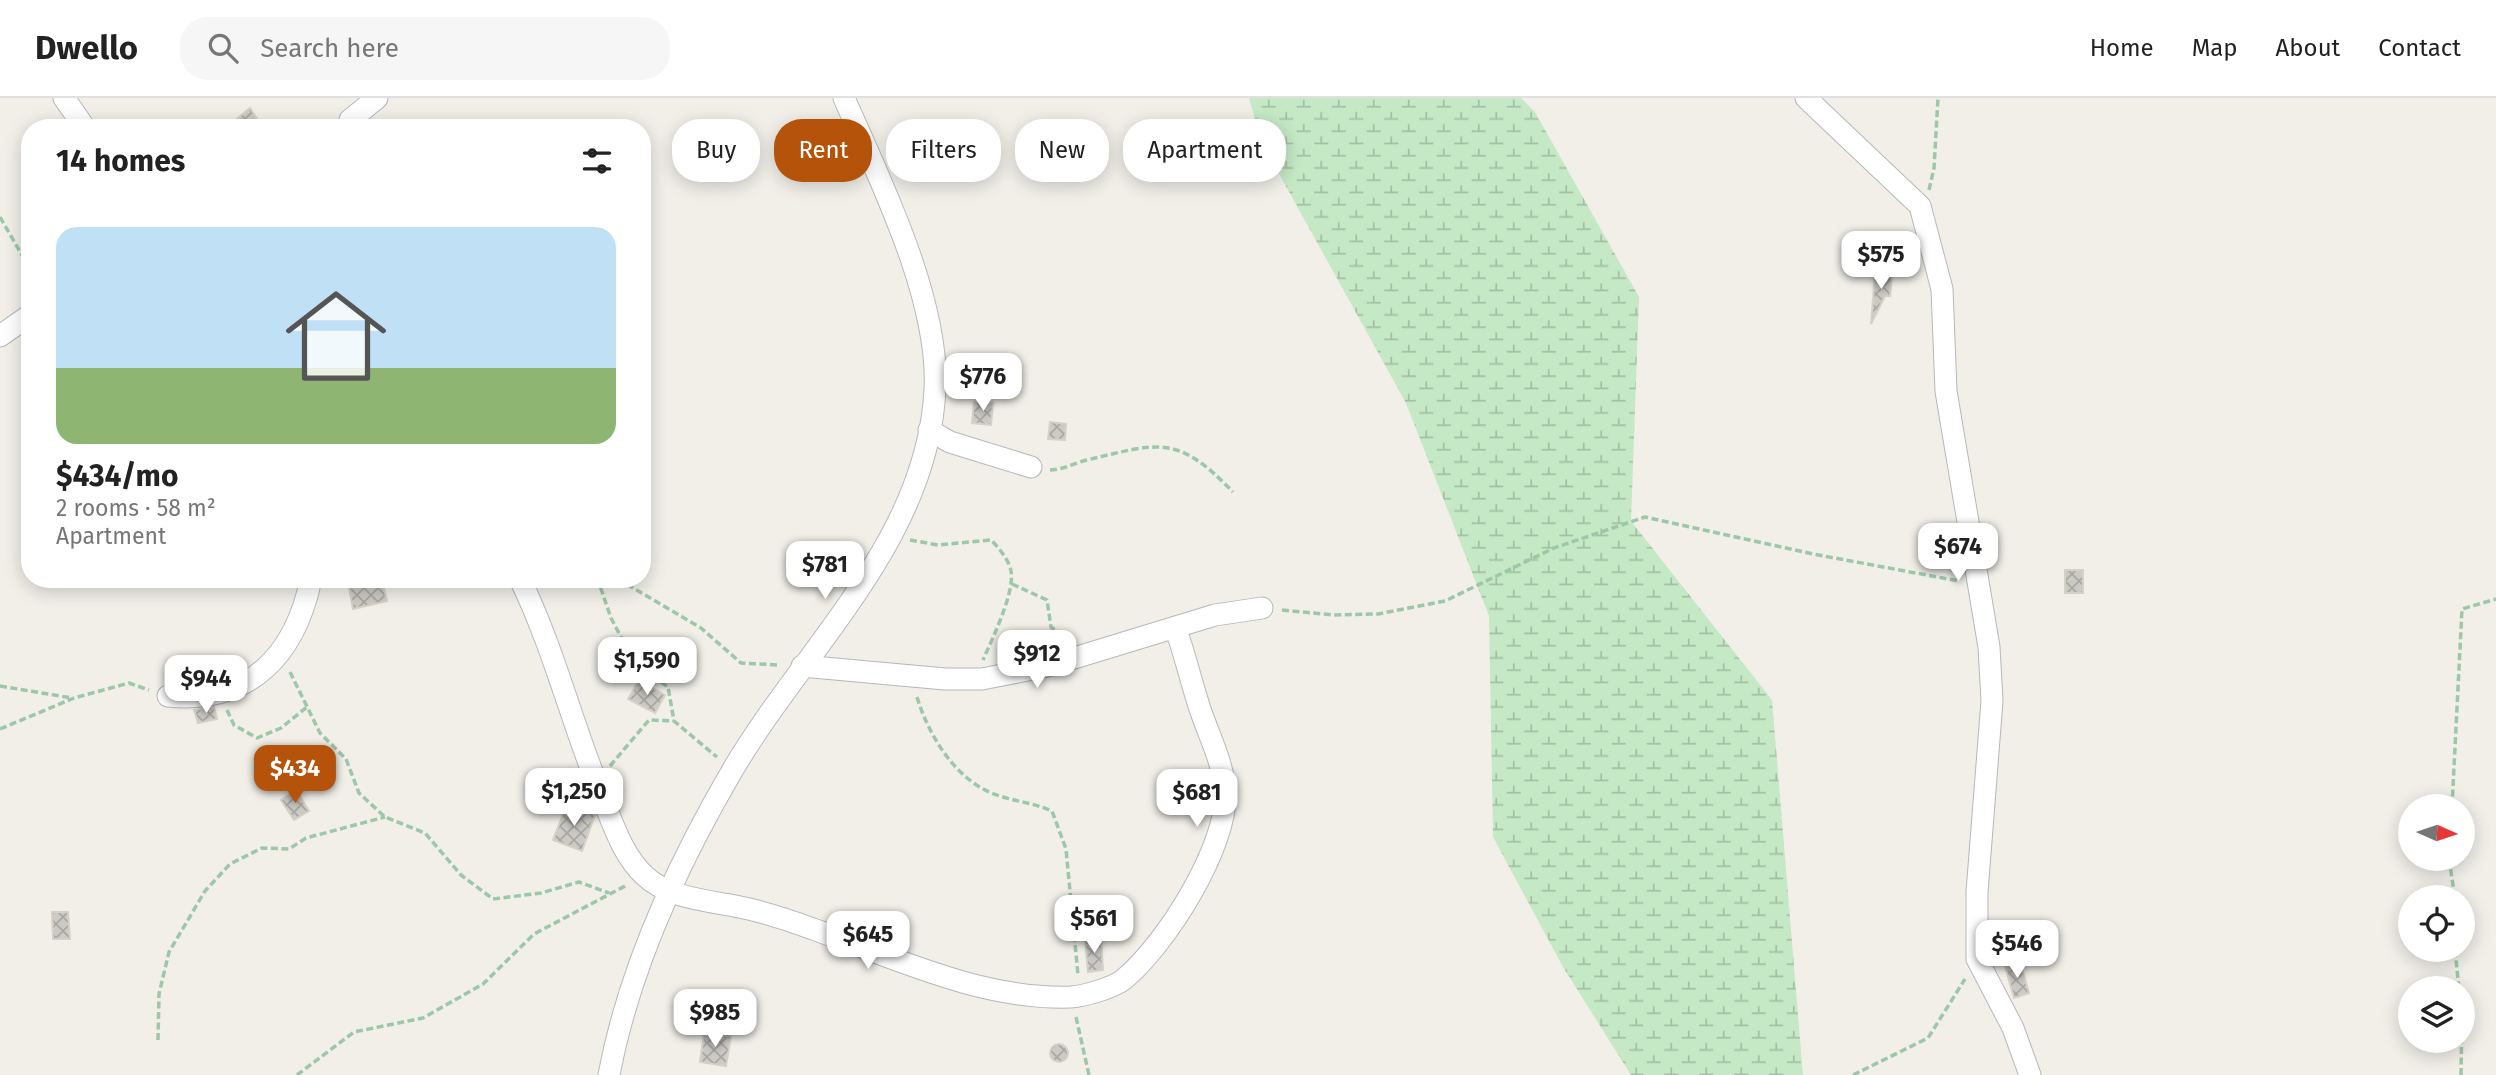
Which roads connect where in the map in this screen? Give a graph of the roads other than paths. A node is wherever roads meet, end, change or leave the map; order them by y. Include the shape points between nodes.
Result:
1 (64, 98) edge
2 (377, 98) edge
3 (844, 98) edge
4 (1806, 98) edge
5 (79, 119) edge
6 (352, 119) edge
7 (21, 321) edge
8 (0, 336) edge
9 (929, 430) junction
10 (1031, 467) road end
11 (308, 588) edge
12 (524, 588) edge
13 (1262, 608) road end
14 (1175, 627) junction
15 (802, 666) junction
16 (168, 696) road end
17 (669, 890) junction
18 (609, 1075) edge
19 (2030, 1075) edge

1 - 5 street
2 - 6 street
3 - 9 street via 894,216 923,300 932,341 935,390
4 - 19 street via 1920,206 1942,289 1946,391 1979,586 1992,701 1977,892 1977,959 2013,1028
7 - 8 street
9 - 10 street via 950,442
9 - 15 street via 908,504 857,593
11 - 16 street via 297,625 276,660 220,695
12 - 17 street via 619,839 645,877
13 - 14 street
14 - 15 street via 1048,666 982,679
14 - 17 street via 1220,764 1225,789 1222,824 1212,851 1151,952 1120,982 1076,997 1013,993 946,976 781,918
15 - 17 street via 732,770
17 - 18 street via 631,991

